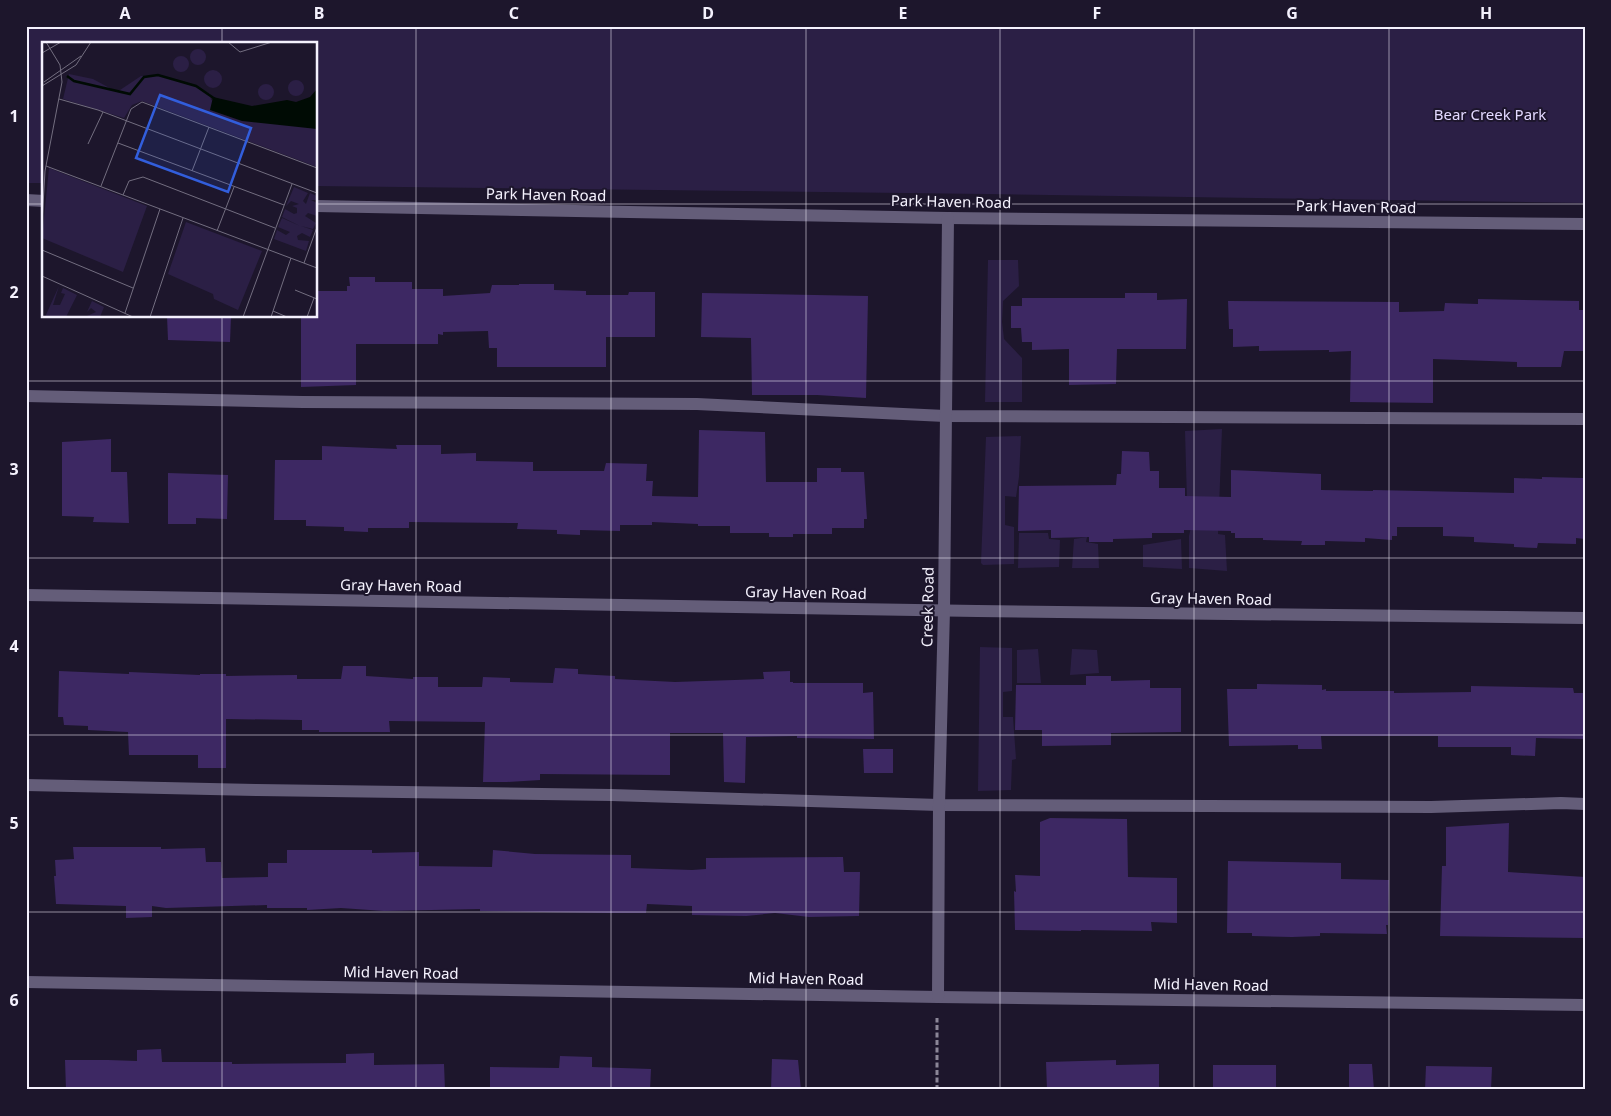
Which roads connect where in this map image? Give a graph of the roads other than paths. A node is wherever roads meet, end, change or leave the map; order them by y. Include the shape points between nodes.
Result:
1 (26, 200) edge
2 (42, 201) edge
3 (318, 206) edge
4 (948, 218) junction
5 (1585, 224) edge
6 (26, 396) edge
7 (945, 416) junction
8 (1585, 419) edge
9 (26, 595) edge
10 (944, 610) junction
11 (1585, 618) edge
12 (26, 785) edge
13 (1585, 804) edge
14 (939, 806) junction
15 (26, 982) edge
16 (938, 997) junction
17 (1585, 1005) edge

1 - 2 street
3 - 4 street, Park Haven Road
4 - 5 street, Park Haven Road
4 - 7 street, Creek Road
6 - 7 street via 303,402 697,404
7 - 8 street
7 - 10 street, Creek Road
9 - 10 street, Gray Haven Road
10 - 11 street, Gray Haven Road
10 - 14 street, Creek Road
12 - 14 street via 612,795
13 - 14 street via 1431,807
14 - 16 street, Creek Road
15 - 16 street, Mid Haven Road
16 - 17 street, Mid Haven Road

